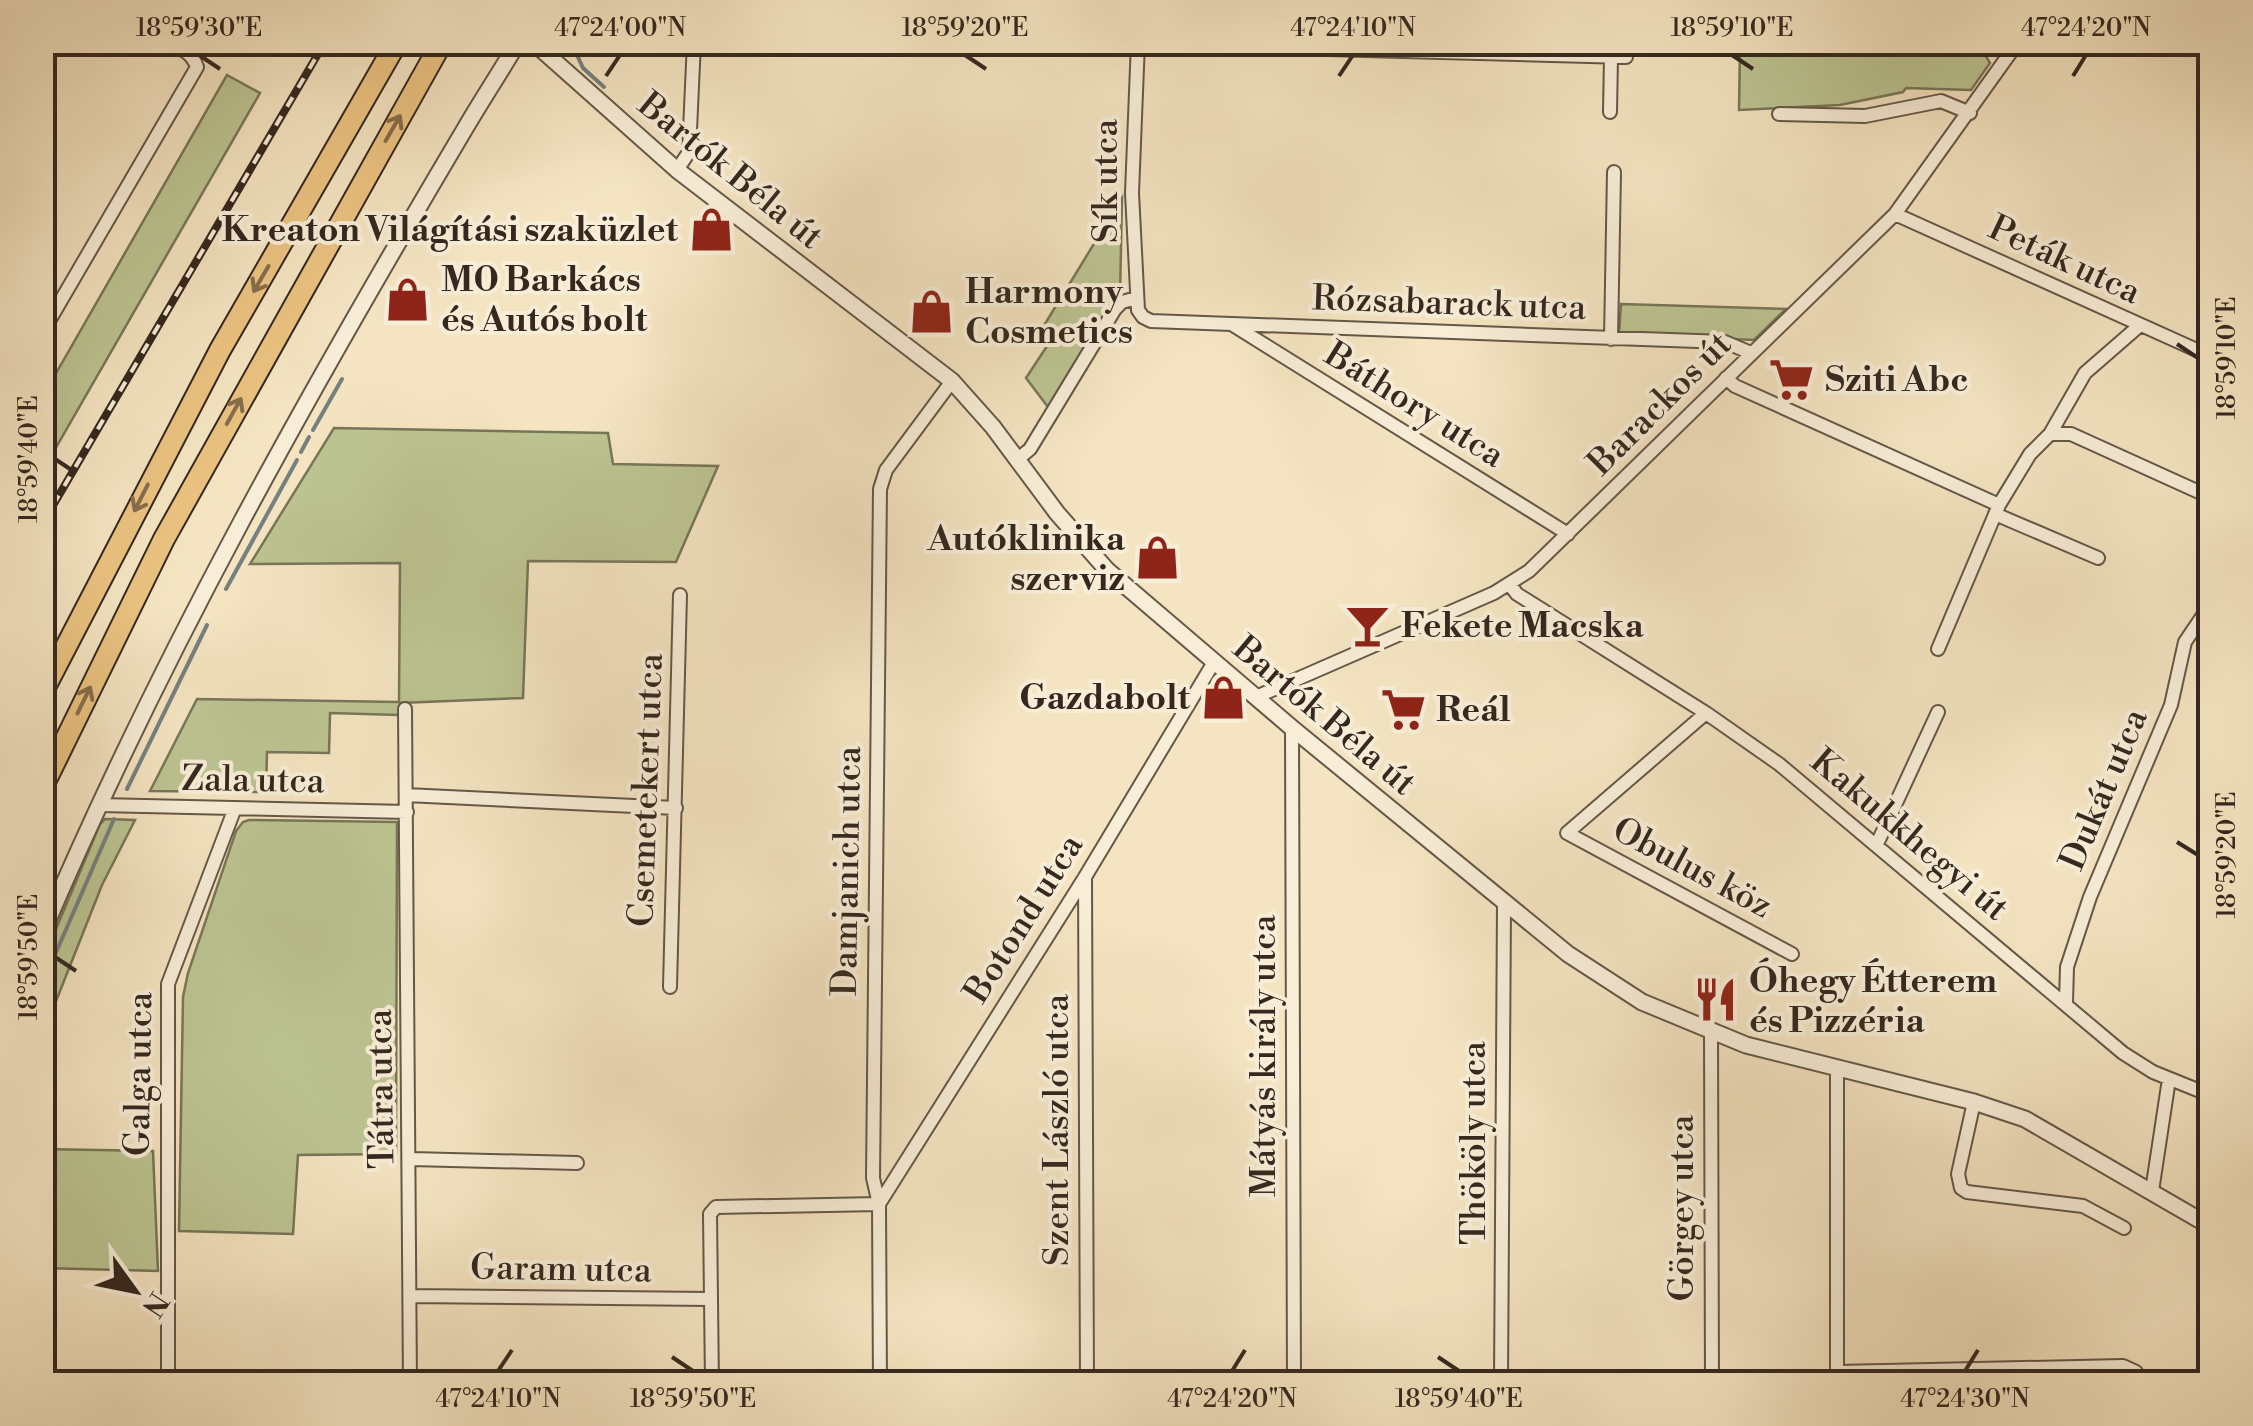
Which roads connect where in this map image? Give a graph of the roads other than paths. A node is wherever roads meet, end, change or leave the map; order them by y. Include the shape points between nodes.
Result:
1 (112, 42) edge
2 (397, 42) edge
3 (442, 42) edge
4 (453, 42) edge
5 (518, 42) edge
6 (533, 42) edge
7 (694, 42) edge
8 (2018, 42) edge
9 (1138, 43) edge
10 (1380, 46) edge
11 (1610, 57) junction
12 (1626, 57) dead end
13 (412, 94) junction
14 (1610, 112) dead end
15 (1970, 113) junction
16 (1779, 114) dead end
17 (677, 170) junction
18 (1614, 172) dead end
19 (1895, 214) junction
20 (1137, 298) junction
21 (1142, 318) joint
22 (1231, 324) junction
23 (2139, 326) junction
24 (42, 333) edge
25 (1611, 338) junction
26 (1752, 353) junction
27 (2210, 356) edge
28 (1726, 378) junction
29 (952, 380) junction
30 (2050, 434) junction
31 (1018, 460) junction
32 (2210, 497) edge
33 (1997, 509) junction
34 (1568, 534) junction
35 (2098, 558) dead end
36 (1510, 585) junction
37 (680, 595) dead end
38 (2210, 605) edge
39 (1938, 649) dead end
40 (1214, 662) junction
41 (42, 693) edge
42 (1256, 697) junction
43 (405, 709) dead end
44 (1938, 712) dead end
45 (1706, 714) junction
46 (1292, 728) junction
47 (42, 788) edge
48 (406, 795) junction
49 (98, 805) junction
50 (235, 808) junction
51 (676, 808) junction
52 (406, 812) junction
53 (1878, 844) junction
54 (1085, 876) junction
55 (1504, 903) junction
56 (42, 934) edge
57 (1792, 954) dead end
58 (670, 986) dead end
59 (2066, 1002) junction
60 (1710, 1032) junction
61 (1838, 1067) junction
62 (2169, 1079) junction
63 (2210, 1096) edge
64 (1974, 1102) junction
65 (411, 1159) junction
66 (577, 1164) dead end
67 (2152, 1190) junction
68 (879, 1204) junction
69 (2210, 1226) edge
70 (2124, 1228) dead end
71 (411, 1296) junction
72 (710, 1299) junction
73 (1837, 1378) edge
74 (2138, 1378) edge
75 (168, 1384) edge
76 (410, 1384) edge
77 (712, 1384) edge
78 (880, 1384) edge
79 (1088, 1384) edge
80 (1294, 1384) edge
81 (1502, 1384) edge
82 (1712, 1384) edge

1 - 24 street via 182,48 196,67
2 -> 41 highway via 220,350
3 - 13 highway
4 - 13 highway
5 - 49 street via 274,463
6 - 17 street, Bartók Béla út
7 - 17 street via 689,152
8 - 15 street, Barackos út
9 - 10 street
9 - 20 street, Sík utca via 1132,193
10 - 11 street
11 - 12 street
11 - 14 street
47 -> 13 highway via 164,539
15 - 16 street via 1941,101 1865,116
15 - 19 street, Barackos út
17 - 29 street, Bartók Béla út
18 - 25 street
19 - 23 street, Peták utca
19 - 26 street, Barackos út
20 - 21 street, Sík utca
20 - 31 street via 1115,308
21 - 22 street, Rózsabarack utca
22 - 25 street, Rózsabarack utca
22 - 34 street, Báthory utca
23 - 27 street, Peták utca
23 - 30 street via 2085,373
25 - 26 street, Rózsabarack utca via 1725,342
26 - 28 street, Barackos út
28 - 33 street
28 - 34 street, Barackos út
29 - 31 street, Bartók Béla út
29 - 68 street, Damjanich utca via 886,470 880,490 873,1158
30 - 32 street via 2071,434
30 - 33 street
31 - 40 street, Bartók Béla út via 1107,570
33 - 35 street
33 - 39 street
34 - 36 street, Barackos út
36 - 42 street, Barackos út
36 - 45 street, Kakukkhegyi út
37 - 51 street, Csemetekert utca
38 - 59 street, Dukát utca via 2185,642 2171,705 2090,897 2067,967
40 - 42 street, Bartók Béla út
40 - 54 street, Botond utca
42 - 46 street, Bartók Béla út
43 - 48 street
44 - 53 street
45 - 53 street, Kakukkhegyi út
45 - 57 street, Obulus köz via 1567,833
46 - 55 street, Bartók Béla út
46 - 80 street, Mátyás király utca
48 - 51 street
48 - 52 street, Tátra utca
49 - 50 street, Zala utca
49 - 56 street
50 - 52 street, Zala utca
50 - 75 street, Galga utca via 168,984
51 - 58 street, Csemetekert utca
52 - 65 street, Tátra utca
53 - 59 street, Kakukkhegyi út
54 - 68 street, Botond utca
54 - 79 street, Szent László utca
55 - 60 street, Bartók Béla út via 1615,986
55 - 81 street, Thököly utca
59 - 62 street, Kakukkhegyi út via 2124,1054
60 - 61 street, Bartók Béla út
60 - 82 street, Görgey utca
61 - 64 street, Bartók Béla út
61 - 73 street
62 - 63 street, Kakukkhegyi út
62 - 67 street
64 - 67 street, Bartók Béla út via 2024,1119
64 - 70 street via 1958,1174 1961,1188 2083,1206
65 - 66 street
65 - 71 street, Tátra utca
67 - 69 street, Bartók Béla út
68 - 72 street via 716,1207 710,1214
68 - 78 street, Damjanich utca
71 - 72 street, Garam utca
71 - 76 street, Tátra utca
72 - 77 street
73 - 74 street via 2124,1366

